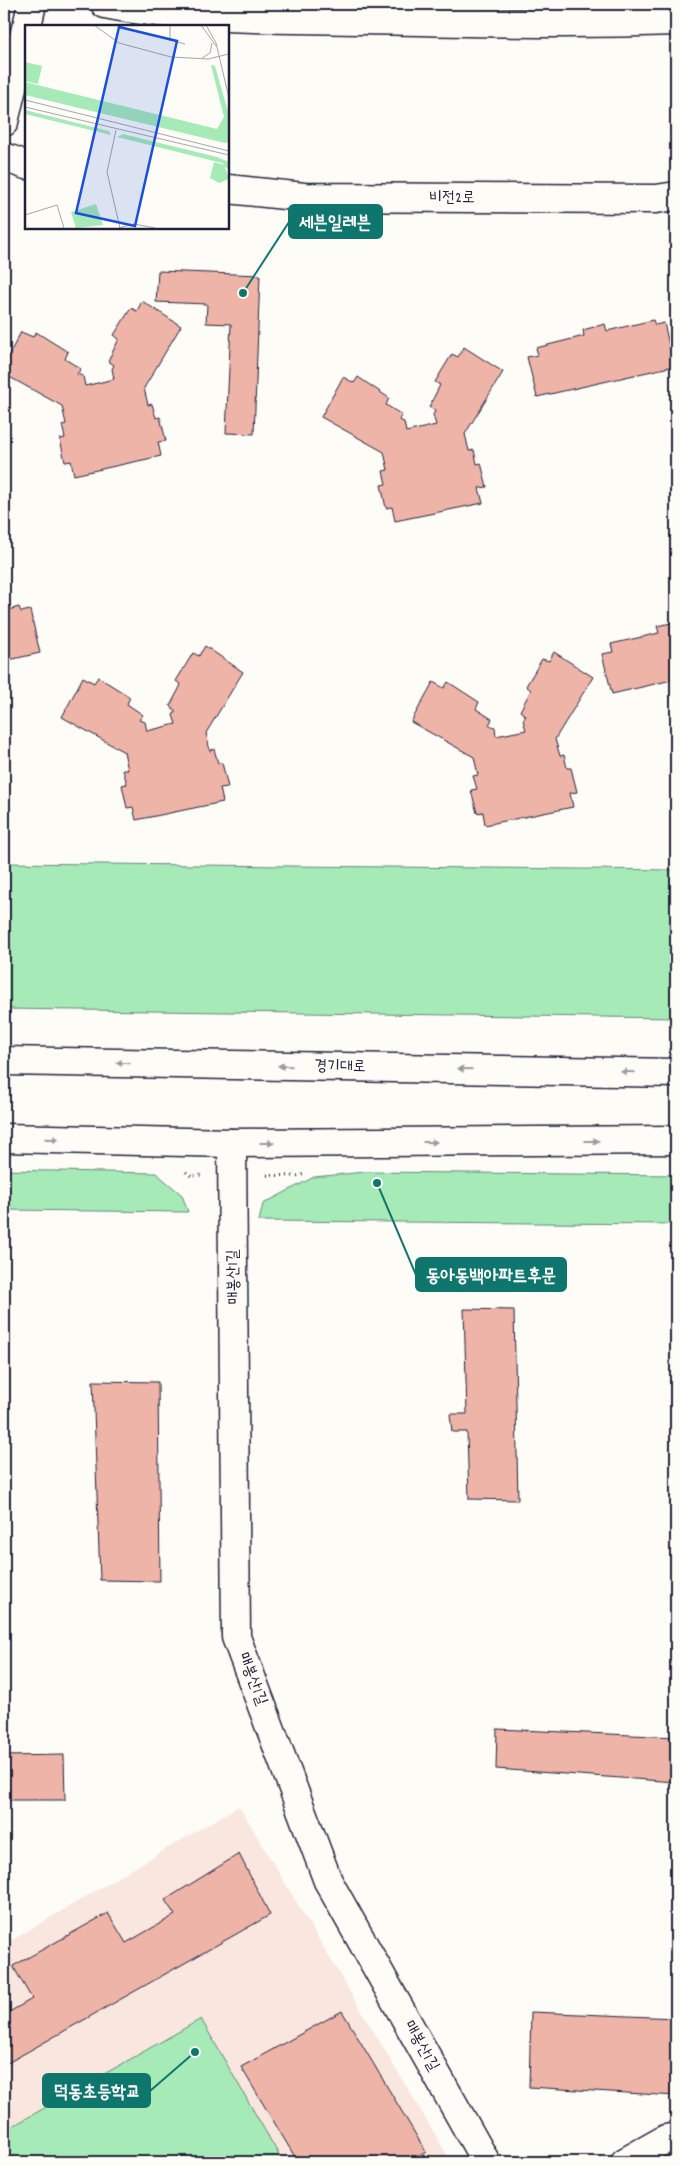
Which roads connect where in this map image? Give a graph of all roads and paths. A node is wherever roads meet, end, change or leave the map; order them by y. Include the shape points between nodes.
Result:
1 (32, 4) edge
2 (105, 4) edge
3 (603, 14) edge
4 (676, 21) edge
5 (27, 25) edge
6 (25, 31) edge
7 (4, 122) edge
8 (4, 156) edge
9 (25, 165) edge
10 (229, 189) edge
11 (676, 196) edge
12 (4, 1061) edge
13 (676, 1073) edge
14 (4, 1138) edge
15 (676, 1140) edge
16 (232, 1143) junction
17 (676, 2137) edge
18 (486, 2162) edge
19 (625, 2162) edge

1 - 5 street
2 - 3 street via 232,18
3 - 4 street
6 - 7 street
8 - 9 street
10 - 11 street, 비전2로 via 304,197 656,199
13 -> 12 street, 경기대로
14 -> 16 street
16 -> 15 street
16 - 18 street, 매봉산1길 via 236,1637 328,1881
17 - 19 street via 666,2139

